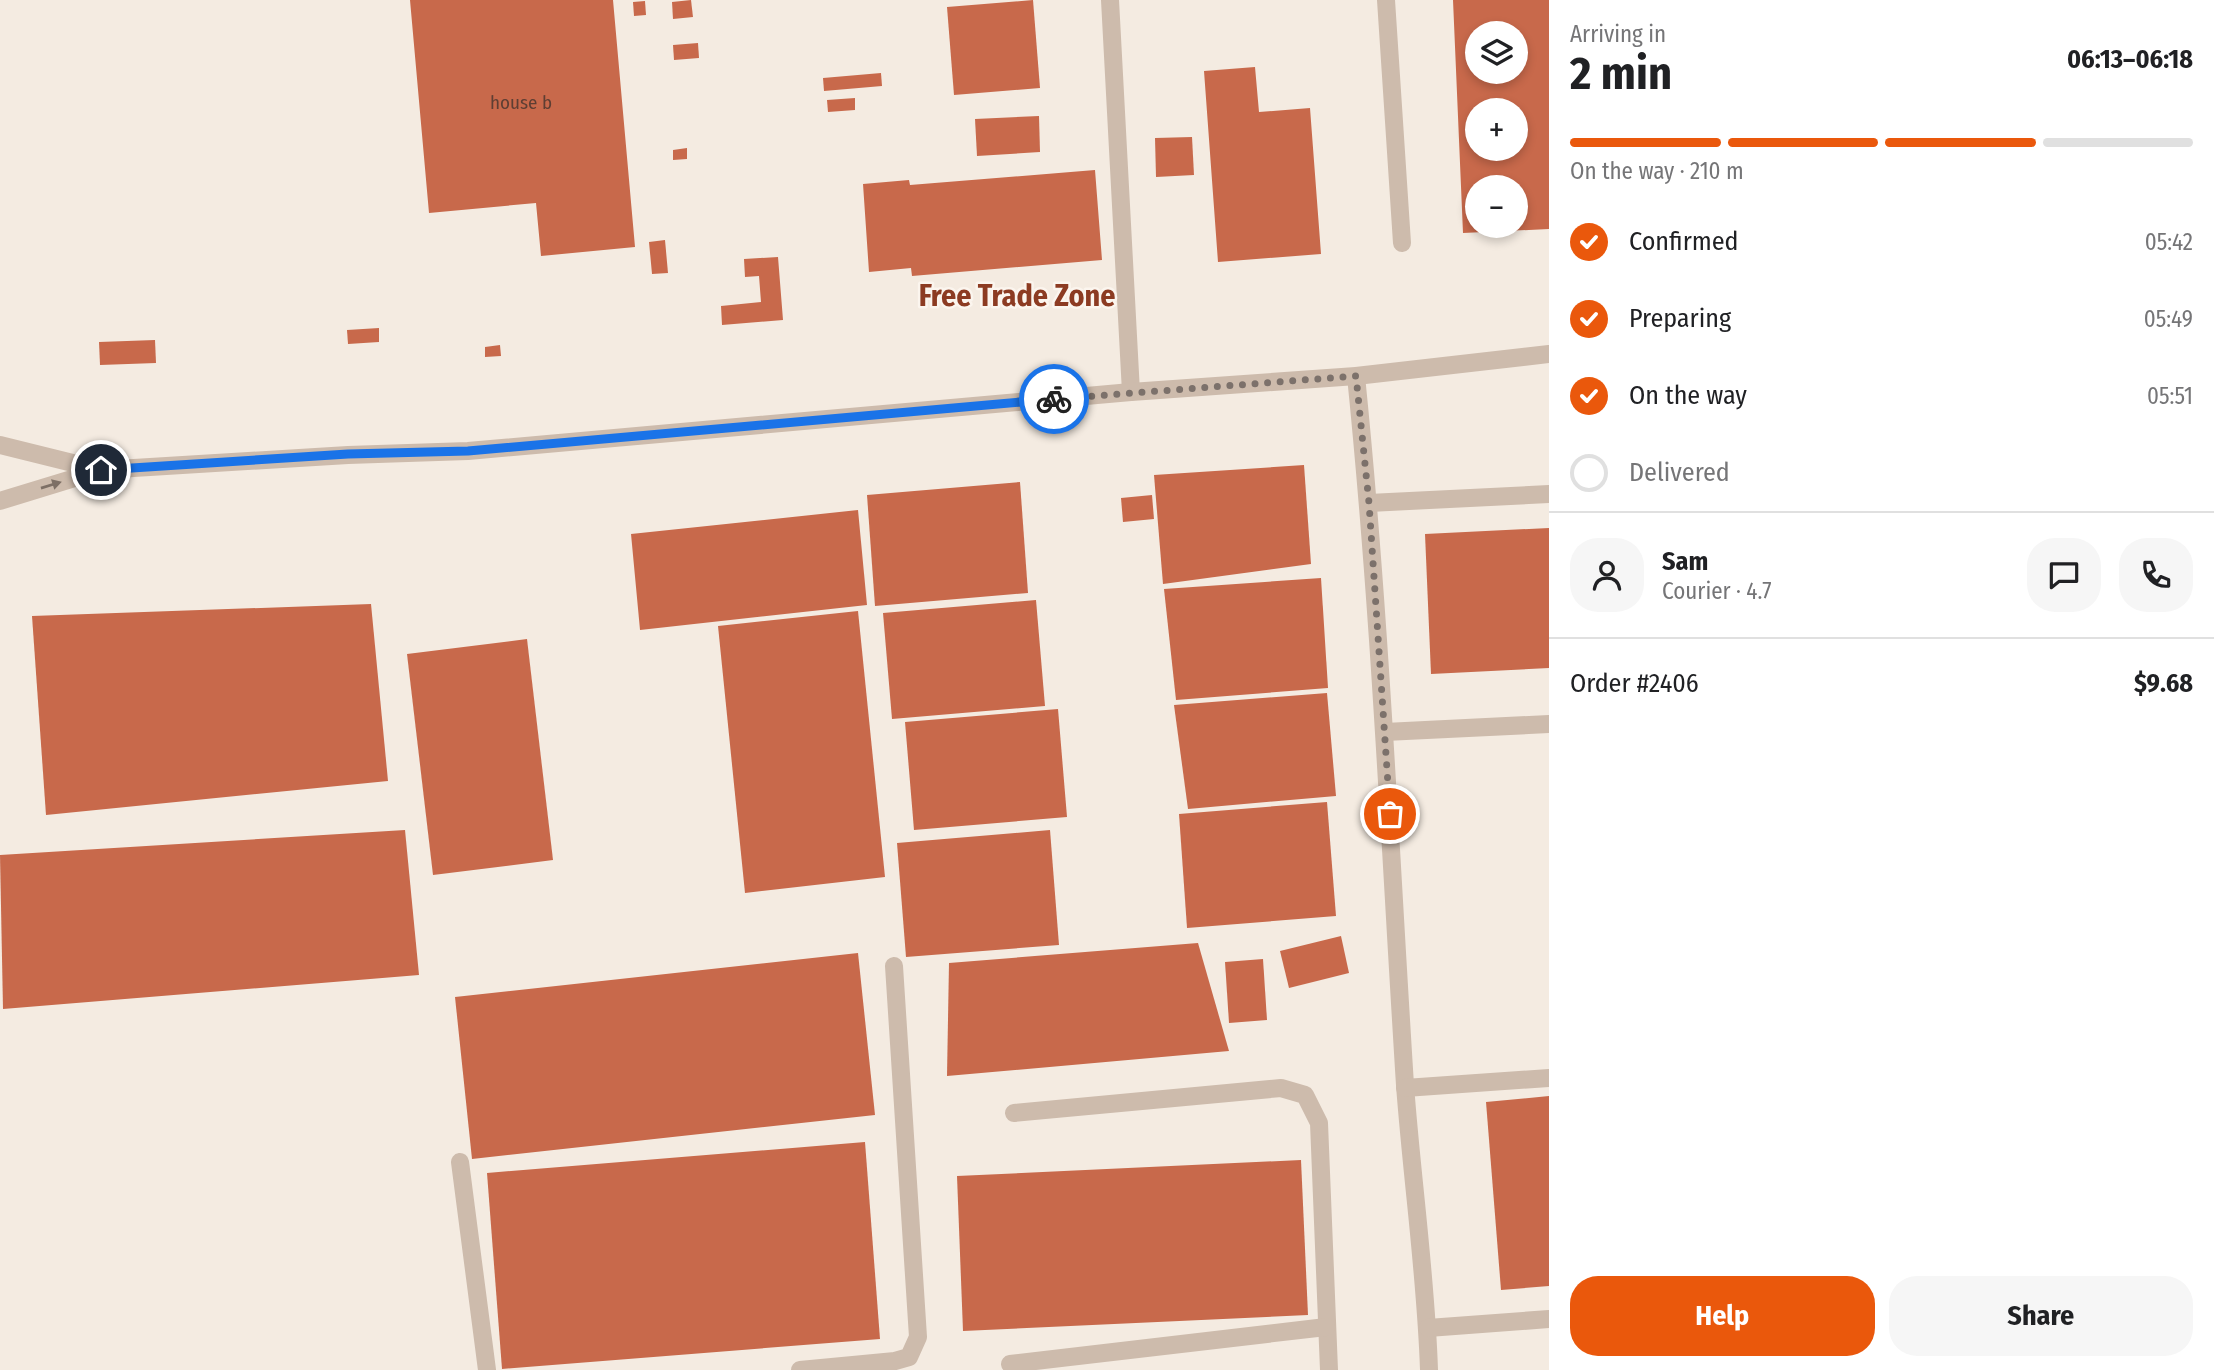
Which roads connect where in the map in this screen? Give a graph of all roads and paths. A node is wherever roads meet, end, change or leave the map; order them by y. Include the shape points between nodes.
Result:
1 (1110, 0) edge
2 (1386, 0) edge
3 (1402, 243) dead end
4 (1549, 354) edge
5 (1356, 376) junction
6 (1131, 392) junction
7 (0, 445) edge
8 (101, 470) junction
9 (1549, 494) edge
10 (0, 501) edge
11 (1369, 503) junction
12 (1549, 724) edge
13 (1385, 732) junction
14 (894, 967) dead end
15 (1549, 1078) edge
16 (1405, 1088) junction
17 (1014, 1113) dead end
18 (460, 1162) dead end
19 (1549, 1320) edge
20 (1326, 1327) junction
21 (1428, 1328) junction
22 (1010, 1364) dead end
23 (487, 1370) edge
24 (800, 1370) edge
25 (1329, 1370) edge
26 (1429, 1370) edge

1 - 6 lane
2 - 3 lane
4 - 5 lane
5 - 6 lane
5 - 11 lane
6 - 8 lane via 468,451
7 - 8 lane
10 -> 8 lane
9 - 11 lane
11 - 13 lane
12 - 13 lane
13 - 16 lane
14 - 24 lane via 918,1337 909,1357 895,1361
15 - 16 lane
16 - 21 lane
17 - 20 lane via 1281,1088 1305,1095 1319,1123
18 - 23 lane
19 - 21 lane
20 - 22 lane
20 - 25 lane
21 - 26 lane

